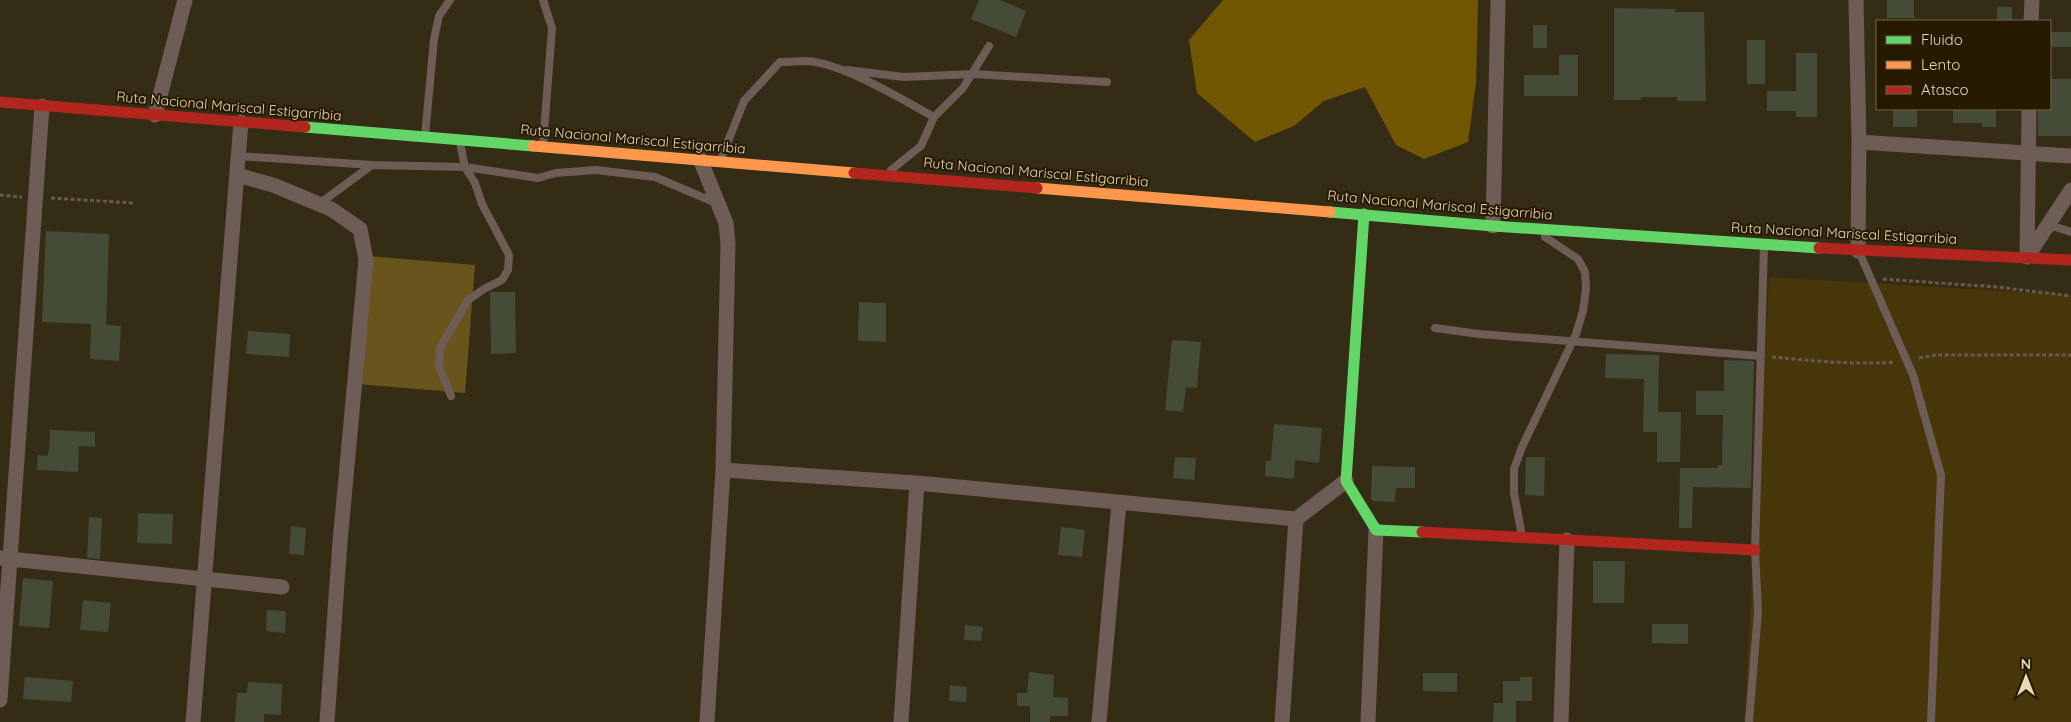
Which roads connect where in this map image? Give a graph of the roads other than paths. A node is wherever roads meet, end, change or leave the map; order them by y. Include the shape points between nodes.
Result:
1 (186, 0) edge
2 (450, 0) edge
3 (543, 0) edge
4 (1498, 0) edge
5 (1856, 0) edge
6 (2032, 0) edge
7 (2031, 20) edge
8 (989, 46) dead end
9 (838, 69) junction
10 (972, 74) junction
11 (1107, 82) dead end
12 (0, 102) edge
13 (42, 106) junction
14 (2029, 110) edge
15 (155, 115) junction
16 (934, 117) junction
17 (241, 122) junction
18 (424, 137) junction
19 (459, 140) junction
20 (1859, 142) junction
21 (543, 147) junction
22 (2028, 153) junction
23 (239, 156) junction
24 (2071, 156) edge
25 (700, 160) junction
26 (721, 161) junction
27 (372, 165) junction
28 (465, 167) junction
29 (237, 174) junction
30 (885, 175) junction
31 (2071, 190) edge
32 (716, 203) junction
33 (319, 204) junction
34 (1364, 214) junction
35 (2049, 224) junction
36 (1492, 226) junction
37 (1533, 228) junction
38 (2071, 232) edge
39 (1764, 244) junction
40 (1858, 251) junction
41 (2028, 258) junction
42 (2071, 260) edge
43 (1435, 328) dead end
44 (1572, 342) junction
45 (1761, 356) junction
46 (451, 396) dead end
47 (723, 470) junction
48 (1346, 481) junction
49 (917, 483) junction
50 (1119, 503) junction
51 (1296, 519) junction
52 (1376, 530) junction
53 (1523, 538) junction
54 (1567, 540) junction
55 (1755, 550) junction
56 (5, 558) edge
57 (205, 579) junction
58 (282, 587) dead end
59 (0, 700) edge
60 (193, 722) edge
61 (327, 722) edge
62 (707, 722) edge
63 (901, 722) edge
64 (1099, 722) edge
65 (1282, 722) edge
66 (1368, 722) edge
67 (1561, 722) edge
68 (1749, 722) edge
69 (1931, 722) edge

1 - 15 street
2 - 18 lane via 437,24
3 - 21 lane via 552,28
4 - 36 street
5 - 20 street
6 - 7 street
8 - 10 lane
9 - 10 lane via 904,77
9 - 16 lane via 886,90
9 - 26 lane via 808,61 780,62 744,101
10 - 11 lane
10 - 16 lane via 964,88
12 - 13 main road, Ruta Nacional Mariscal Estigarribia
13 - 15 main road, Ruta Nacional Mariscal Estigarribia
13 - 56 street
14 - 22 street
15 - 17 main road, Ruta Nacional Mariscal Estigarribia
16 - 30 lane via 921,146
17 - 18 main road, Ruta Nacional Mariscal Estigarribia
17 - 23 street
18 - 19 main road, Ruta Nacional Mariscal Estigarribia
19 - 21 main road, Ruta Nacional Mariscal Estigarribia
19 - 28 lane
20 - 22 street
20 - 40 street
21 - 25 main road, Ruta Nacional Mariscal Estigarribia
22 - 24 street
22 - 41 street
23 - 27 lane
23 - 29 street
25 - 26 main road, Ruta Nacional Mariscal Estigarribia
25 - 32 street
26 - 30 main road, Ruta Nacional Mariscal Estigarribia
27 - 28 lane
27 - 33 lane
28 - 32 lane via 538,178 596,170 655,177
28 - 46 lane via 509,256 508,270 502,280 468,300 440,348 439,366
29 - 33 street
29 - 57 street
30 - 34 main road, Ruta Nacional Mariscal Estigarribia
31 - 35 street
32 - 47 street via 726,222 728,244
33 - 61 street via 360,229 366,260
34 - 36 main road, Ruta Nacional Mariscal Estigarribia
34 - 48 main road
35 - 38 lane
35 - 41 street
36 - 37 main road, Ruta Nacional Mariscal Estigarribia
37 - 39 main road, Ruta Nacional Mariscal Estigarribia
37 - 44 lane via 1578,259 1585,272 1583,311
39 - 40 main road, Ruta Nacional Mariscal Estigarribia
39 - 45 lane
40 - 41 main road, Ruta Nacional Mariscal Estigarribia
40 - 69 lane via 1913,375 1941,475
41 - 42 main road, Ruta Nacional Mariscal Estigarribia
43 - 44 lane
44 - 45 lane
44 - 53 lane via 1514,469 1514,493
45 - 55 lane
47 - 49 street
47 - 62 street
48 - 51 street
48 - 52 main road
49 - 50 street
49 - 63 street
50 - 51 street
50 - 64 street
51 - 65 street
52 - 53 main road
52 - 66 street
53 - 54 main road
54 - 55 main road
54 - 67 street
55 - 68 lane via 1758,611
56 - 57 street
56 - 59 street
57 - 58 street
57 - 60 street

